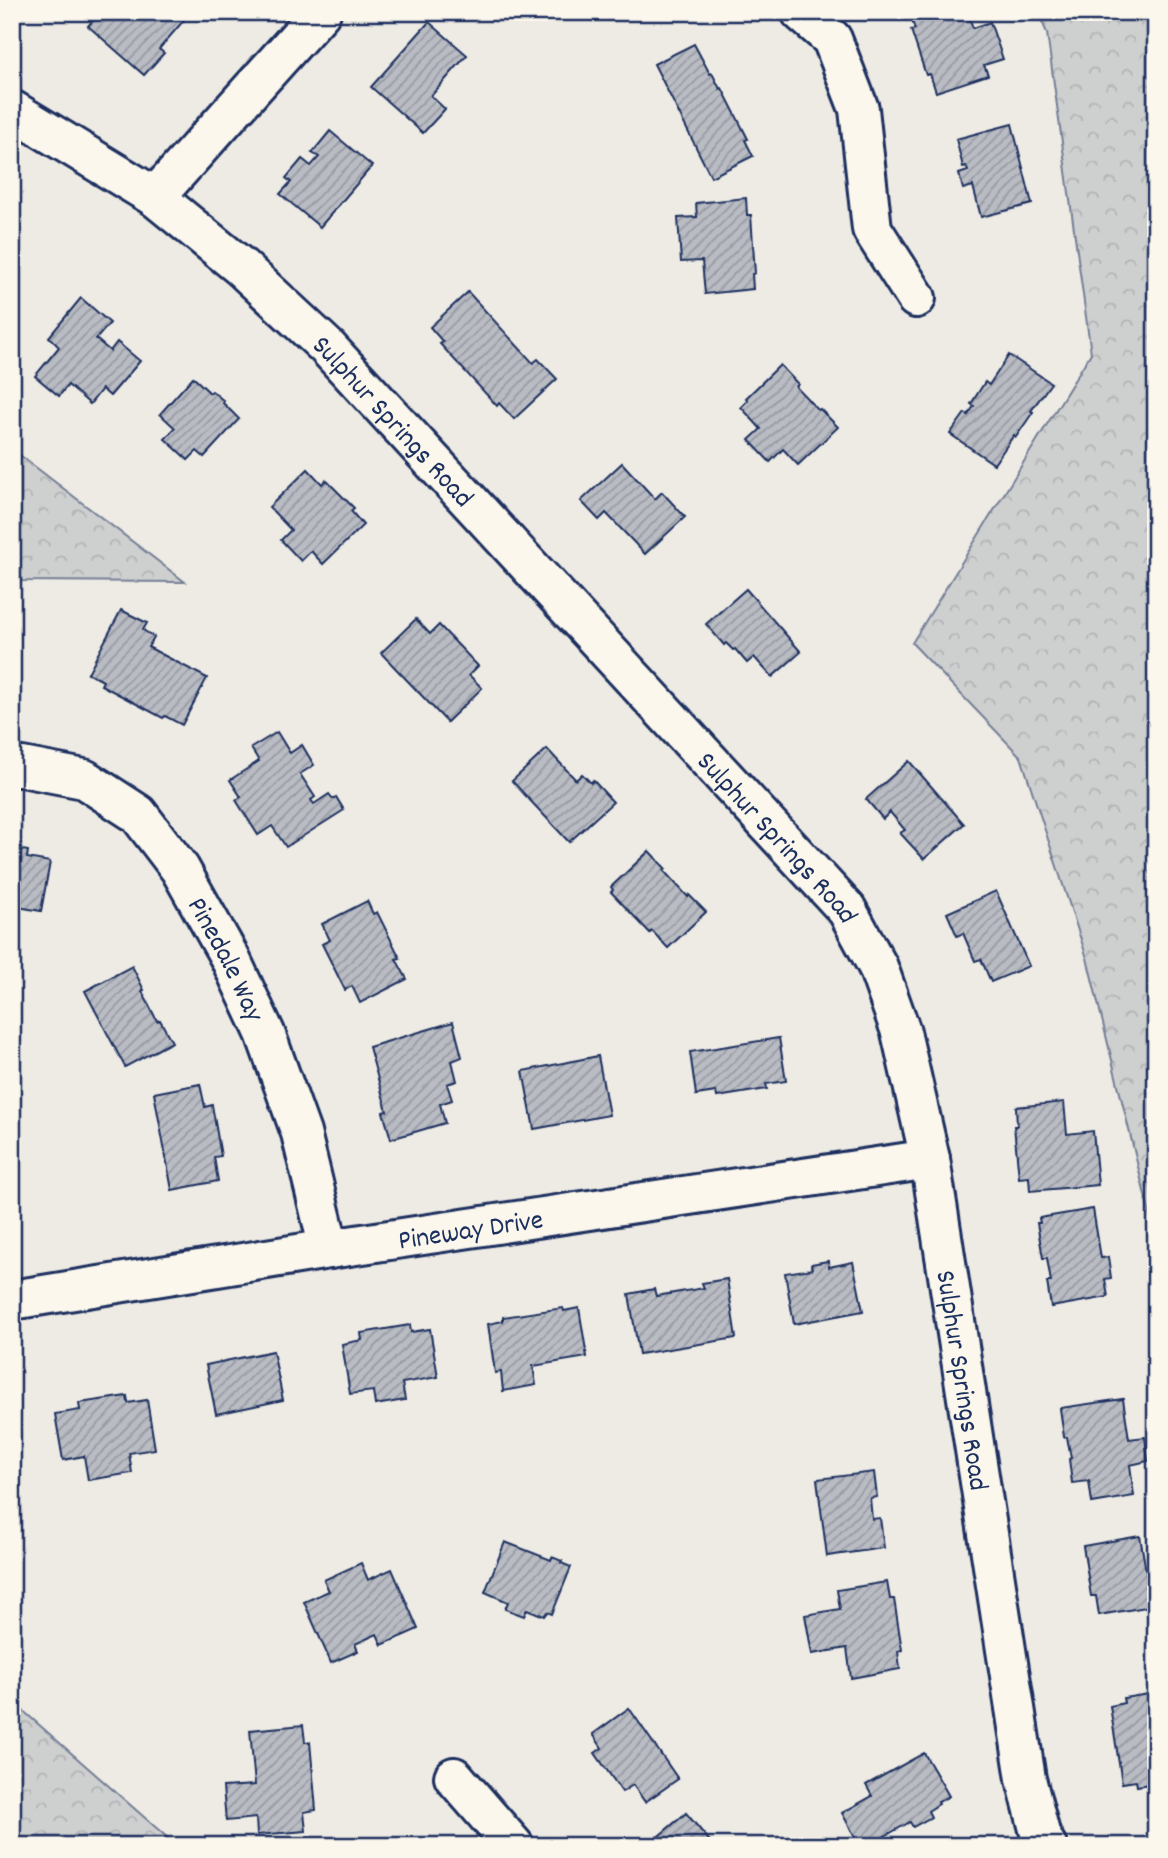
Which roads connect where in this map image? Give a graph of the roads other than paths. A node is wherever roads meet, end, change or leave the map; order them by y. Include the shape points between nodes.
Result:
1 (321, 12) edge
2 (801, 12) edge
3 (12, 110) edge
4 (155, 197) junction
5 (916, 298) dead end
6 (12, 767) edge
7 (930, 1159) junction
8 (329, 1249) junction
9 (12, 1300) edge
10 (454, 1777) dead end
11 (514, 1846) edge
12 (1047, 1846) edge

1 - 4 street
2 - 5 street via 832,39 859,109 872,229
3 - 4 street, Sulphur Springs Road
4 - 7 street, Sulphur Springs Road via 241,267 327,347 848,910 878,967 901,1032
6 - 8 street, Pinedale Way via 84,779 138,814 180,869 265,1033 301,1133
7 - 8 street, Pineway Drive
7 - 12 street, Sulphur Springs Road via 1027,1779
8 - 9 street, Pineway Drive
10 - 11 street

